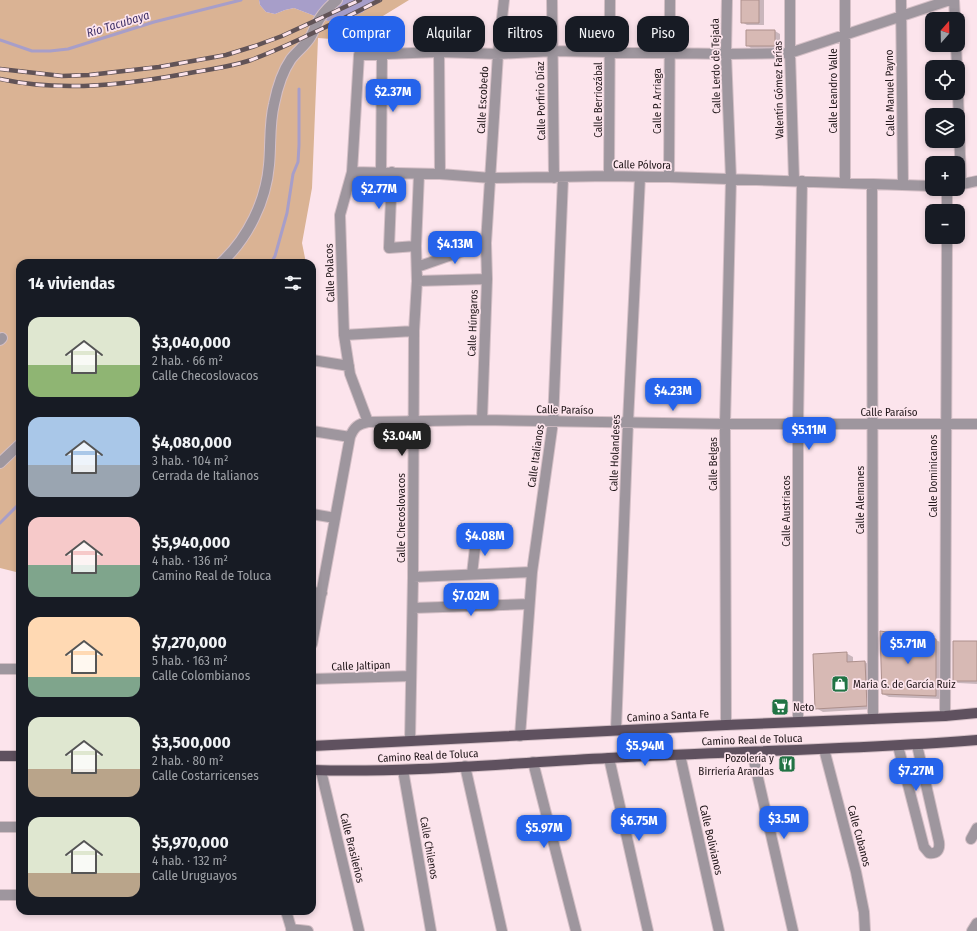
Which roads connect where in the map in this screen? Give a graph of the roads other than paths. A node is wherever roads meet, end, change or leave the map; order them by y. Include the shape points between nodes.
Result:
1 (337, 0) edge
2 (504, 0) edge
3 (552, 0) edge
4 (610, 0) edge
5 (670, 0) edge
6 (727, 0) edge
7 (790, 0) edge
8 (845, 0) edge
9 (901, 0) edge
10 (950, 0) edge
11 (954, 0) edge
12 (955, 12) edge
13 (552, 16) edge
14 (670, 16) edge
15 (901, 16) junction
16 (845, 35) junction
17 (557, 51) edge
18 (440, 52) junction
19 (534, 52) edge
20 (552, 52) edge
21 (669, 52) junction
22 (610, 53) junction
23 (790, 53) junction
24 (382, 54) junction
25 (498, 54) junction
26 (726, 54) junction
27 (958, 100) edge
28 (959, 156) edge
29 (352, 172) junction
30 (381, 172) junction
31 (392, 172) junction
32 (419, 174) junction
33 (440, 174) junction
34 (609, 176) junction
35 (640, 177) junction
36 (669, 177) junction
37 (491, 178) junction
38 (558, 178) junction
39 (731, 179) junction
40 (798, 180) junction
41 (977, 181) edge
42 (845, 182) junction
43 (872, 184) junction
44 (965, 184) edge
45 (903, 185) junction
46 (925, 186) edge
47 (486, 243) junction
48 (947, 244) edge
49 (416, 246) junction
50 (225, 259) edge
51 (417, 267) junction
52 (487, 279) junction
53 (417, 281) junction
54 (414, 331) junction
55 (344, 335) junction
56 (316, 361) edge
57 (349, 370) junction
58 (482, 420) junction
59 (413, 421) junction
60 (368, 422) junction
61 (553, 422) junction
62 (628, 422) junction
63 (725, 424) junction
64 (798, 424) junction
65 (872, 424) junction
66 (946, 424) junction
67 (977, 424) edge
68 (316, 432) edge
69 (350, 437) junction
70 (16, 448) edge
71 (0, 463) edge
72 (316, 515) edge
73 (335, 518) junction
74 (476, 539) dead end
75 (532, 572) junction
76 (472, 574) junction
77 (413, 577) junction
78 (317, 592) edge
79 (316, 602) edge
80 (530, 604) junction
81 (413, 608) junction
82 (0, 669) edge
83 (16, 669) edge
84 (411, 676) junction
85 (316, 680) edge
86 (977, 713) edge
87 (945, 716) junction
88 (873, 719) junction
89 (798, 722) junction
90 (726, 725) junction
91 (616, 730) junction
92 (520, 736) junction
93 (977, 740) edge
94 (410, 741) junction
95 (917, 745) junction
96 (316, 746) edge
97 (898, 746) junction
98 (824, 749) junction
99 (752, 752) junction
100 (680, 755) junction
101 (0, 756) edge
102 (16, 756) edge
103 (609, 758) junction
104 (533, 762) junction
105 (465, 766) junction
106 (316, 770) edge
107 (403, 770) junction
108 (16, 826) edge
109 (0, 827) edge
110 (977, 828) edge
111 (971, 839) dead end
112 (0, 895) edge
113 (16, 895) edge
114 (287, 915) edge
115 (977, 923) edge
116 (291, 930) edge
117 (308, 931) edge
118 (359, 931) edge
119 (431, 931) edge
120 (502, 931) edge
121 (576, 931) edge
122 (648, 931) edge
123 (719, 931) edge
124 (793, 931) edge
125 (865, 931) edge
126 (972, 931) edge

1 - 50 street via 323,13 311,37 291,59 281,79 273,105 269,165 262,197 243,239
2 - 25 street, Calle Escobedo
3 - 13 street, Calle Porfirio Díaz
4 - 22 street, Calle Berriozábal
5 - 14 street, Calle P. Arriaga
6 - 26 street, Calle Lerdo de Tejada
7 - 23 street, Valentín Gómez Farías
8 - 16 street, Calle Leandro Valle
9 - 15 street, Calle Manuel Payno
10 - 15 street
11 - 12 street
15 - 16 street
15 - 45 street, Calle Manuel Payno
16 - 23 street
16 - 42 street, Calle Leandro Valle
17 - 22 street
18 - 24 street
18 - 25 street
18 - 33 street
19 - 25 street
20 - 38 street, Calle Porfirio Díaz
21 - 22 street
21 - 26 street
21 - 36 street, Calle P. Arriaga
22 - 34 street, Calle Berriozábal
23 - 26 street
23 - 40 street, Valentín Gómez Farías
24 - 29 street, Calle Polacos via 359,55
24 - 30 street
25 - 37 street, Calle Escobedo
26 - 39 street, Calle Lerdo de Tejada
27 - 28 street
29 - 30 street, Calle Pólvora
29 - 55 street, Calle Polacos via 340,215
30 - 31 street, Calle Pólvora
31 - 32 street, Calle Pólvora
31 - 49 street via 389,248
32 - 33 street, Calle Pólvora
32 - 49 street, Calle Checoslovacos
33 - 37 street, Calle Pólvora
34 - 35 street, Calle Pólvora
34 - 38 street, Calle Pólvora
35 - 36 street, Calle Pólvora
35 - 62 street, Calle Holandeses
36 - 39 street, Calle Pólvora
37 - 38 street, Calle Pólvora
37 - 47 street, Calle Húngaros
38 - 61 street, Calle Italianos
39 - 40 street, Calle Pólvora
39 - 63 street, Calle Belgas
40 - 42 street, Calle Pólvora
40 - 64 street, Calle Austriacos
41 - 44 street
42 - 43 street, Calle Pólvora
43 - 45 street, Calle Pólvora
43 - 65 street, Calle Alemanes
45 - 46 street, Calle Pólvora
47 - 51 street
47 - 52 street, Calle Húngaros
48 - 66 street, Calle Dominicanos
49 - 51 street, Calle Checoslovacos
51 - 53 street, Calle Checoslovacos
52 - 53 street
52 - 58 street, Calle Húngaros
53 - 54 street, Calle Checoslovacos
54 - 55 street
54 - 59 street, Calle Checoslovacos
55 - 57 street, Calle Polacos
56 - 57 street
57 - 60 street, Calle Polacos
58 - 59 street, Calle Paraíso
58 - 61 street, Calle Paraíso
59 - 60 street, Calle Paraíso
59 - 77 street, Calle Checoslovacos
60 - 69 street via 359,424 352,430
61 - 62 street, Calle Paraíso
61 - 75 street, Calle Italianos
62 - 63 street, Calle Paraíso
62 - 91 street, Calle Holandeses
63 - 64 street, Calle Paraíso
63 - 90 street, Calle Belgas
64 - 65 street, Calle Paraíso
64 - 89 street, Calle Austriacos
65 - 66 street, Calle Paraíso
65 - 88 street, Calle Alemanes
66 - 67 street, Calle Paraíso
66 - 87 street, Calle Dominicanos
68 - 69 street
69 - 73 street
70 - 71 street
72 - 73 street
73 - 78 street
74 - 76 street
75 - 76 street
75 - 80 street, Calle Italianos
76 - 77 street
77 - 81 street, Calle Checoslovacos
78 - 79 street
80 - 81 street
80 - 92 street, Calle Italianos
81 - 84 street, Calle Checoslovacos
82 - 83 street
84 - 85 street, Calle Jaltipan
84 - 94 street, Calle Checoslovacos
86 - 87 main road, Camino a Santa Fe
87 - 88 main road, Camino a Santa Fe
88 - 89 main road, Camino a Santa Fe
89 - 90 main road, Camino a Santa Fe
90 - 91 main road, Camino a Santa Fe
91 - 92 main road, Camino a Santa Fe
92 - 94 main road, Camino a Santa Fe
93 - 95 main road, Camino Real de Toluca
94 - 96 main road, Camino a Santa Fe
95 - 97 main road, Camino Real de Toluca
95 - 97 street via 940,846 933,854 924,847
97 - 98 main road, Camino Real de Toluca
98 - 99 main road, Camino Real de Toluca
98 - 125 street, Calle Cubanos via 856,872
99 - 100 main road, Camino Real de Toluca
99 - 124 street
100 - 103 main road, Camino Real de Toluca
100 - 123 street, Calle Bolivianos
101 - 102 main road
103 - 104 main road, Camino Real de Toluca
103 - 122 street
104 - 105 main road, Camino Real de Toluca
104 - 121 street
105 - 107 main road, Camino Real de Toluca
105 - 120 street
106 - 107 main road, Camino Real de Toluca
106 - 118 street, Calle Brasileños
107 - 119 street, Calle Chilenos
108 - 109 street
110 - 111 street
112 - 113 street
114 - 116 street
115 - 126 street
116 - 117 street

